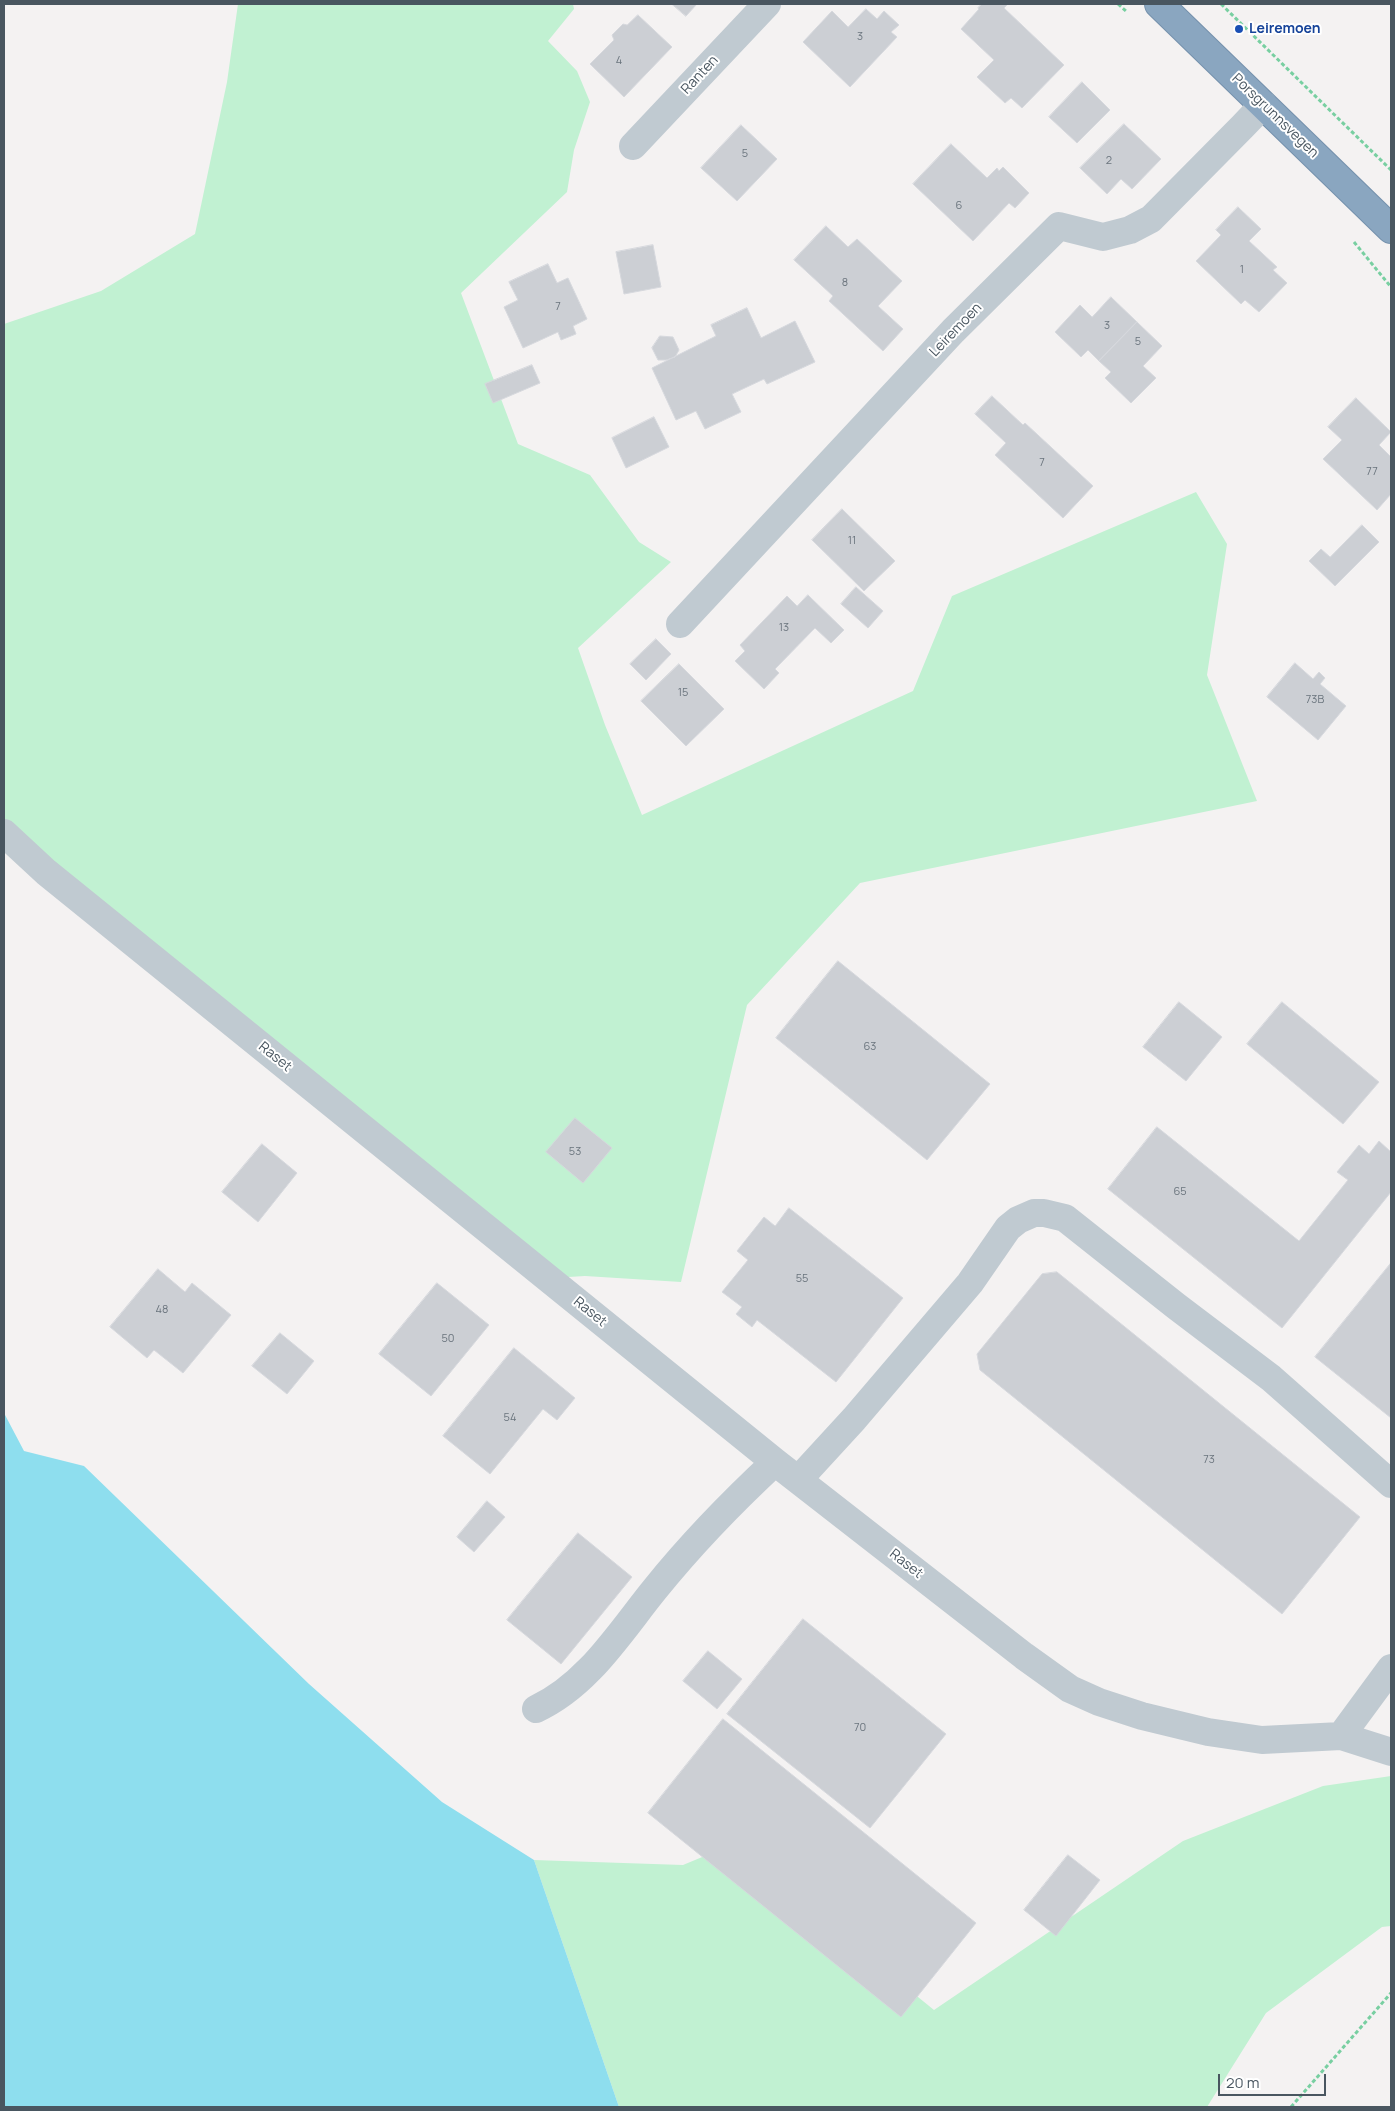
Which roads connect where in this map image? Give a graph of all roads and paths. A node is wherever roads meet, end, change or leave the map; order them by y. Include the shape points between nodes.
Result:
1 (767, 4) edge
2 (1159, 4) edge
3 (1222, 4) edge
4 (1263, 105) junction
5 (632, 146) dead end
6 (1391, 170) edge
7 (1391, 229) edge
8 (680, 624) dead end
9 (4, 833) edge
10 (775, 1462) junction
11 (798, 1480) junction
12 (1391, 1484) edge
13 (1391, 1668) edge
14 (536, 1709) dead end
15 (1341, 1736) junction
16 (1391, 1752) edge
17 (1391, 1993) edge
18 (1291, 2107) edge

1 - 5 street, Ranten
2 - 4 highway, Porsgrunnsvegen
3 - 6 path
4 - 7 highway, Porsgrunnsvegen
4 - 8 street, Leiremoen via 1151,219 1130,230 1103,237 1059,226 954,331
9 - 10 street, Raset via 46,872
10 - 11 street, Raset
10 - 14 street via 718,1516 578,1682 552,1702
11 - 12 street via 970,1283 1008,1228 1034,1213 1044,1213 1065,1218 1271,1378
11 - 15 street, Raset via 1070,1689 1142,1716 1208,1732 1262,1740
13 - 15 street
15 - 16 street
17 - 18 path

